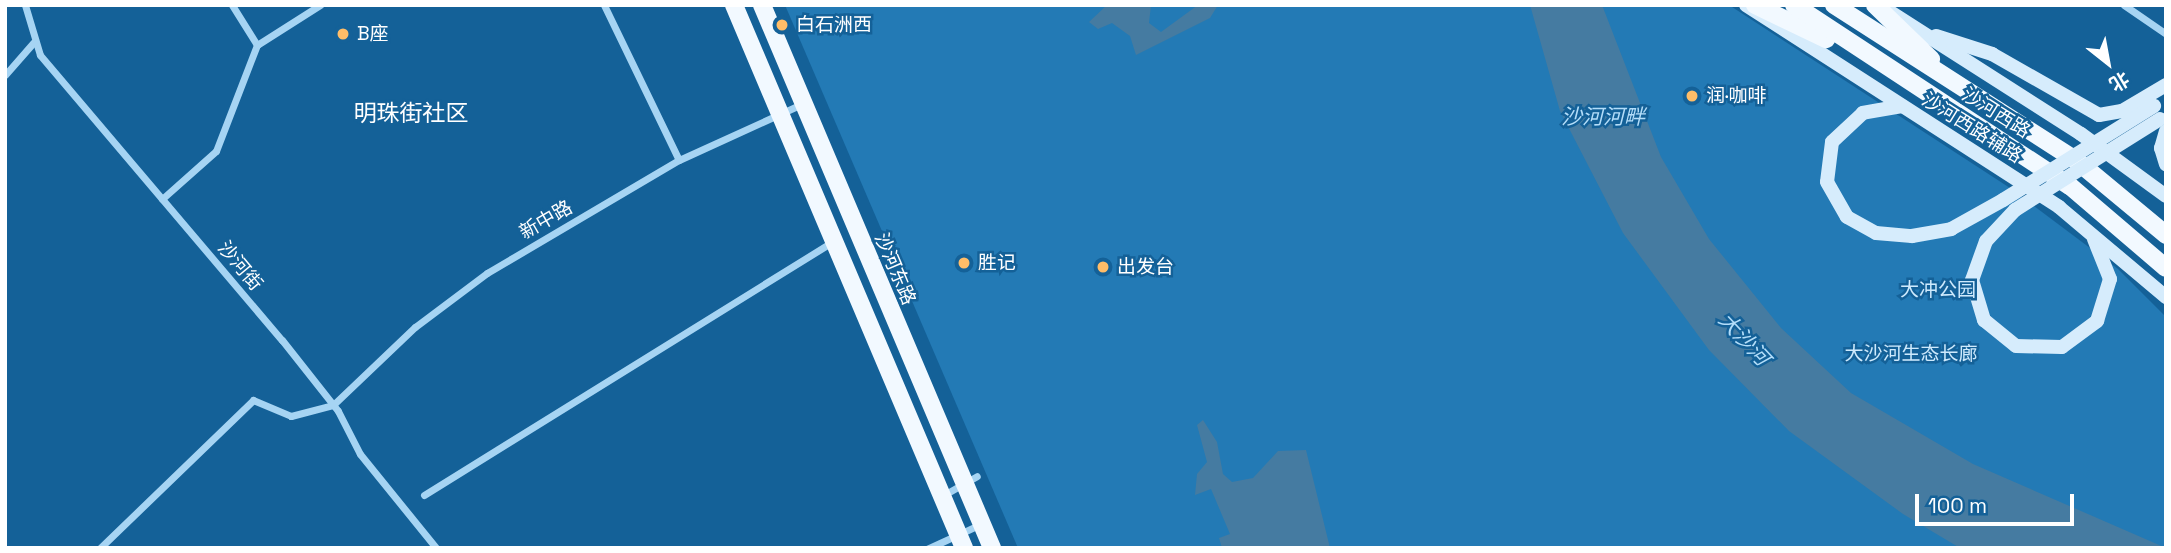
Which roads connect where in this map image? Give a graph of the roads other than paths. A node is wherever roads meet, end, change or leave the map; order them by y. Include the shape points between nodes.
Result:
1 (25, 5) edge
2 (232, 5) edge
3 (320, 5) edge
4 (604, 5) edge
5 (734, 5) edge
6 (762, 5) edge
7 (1746, 5) edge
8 (1755, 5) edge
9 (1794, 5) edge
10 (1834, 5) edge
11 (1877, 5) edge
12 (2124, 5) edge
13 (1924, 33) junction
14 (2166, 34) edge
15 (33, 43) junction
16 (257, 45) junction
17 (1874, 61) junction
18 (5, 75) edge
19 (1956, 83) junction
20 (2166, 85) edge
21 (803, 104) junction
22 (1902, 106) junction
23 (2162, 114) edge
24 (780, 115) junction
25 (679, 160) junction
26 (2166, 164) edge
27 (2119, 194) junction
28 (2166, 196) edge
29 (162, 200) junction
30 (2166, 222) edge
31 (2085, 226) junction
32 (2166, 234) edge
33 (834, 241) junction
34 (2166, 268) edge
35 (2166, 297) edge
36 (333, 405) junction
37 (971, 480) junction
38 (424, 495) dead end
39 (942, 497) junction
40 (981, 524) junction
41 (961, 541) edge
42 (100, 548) edge
43 (436, 548) edge
44 (929, 548) edge
45 (992, 548) edge

1 - 15 street, 沙河街
2 - 16 street
3 - 16 street
4 - 25 street
5 - 24 main road
6 - 21 main road, 沙河东路
7 - 22 main road, 沙河西路辅路
8 - 17 main road
9 - 17 main road, 沙河西路
10 - 19 main road, 沙河西路
11 - 13 main road
11 - 19 main road
12 - 14 street
13 - 20 main road via 1992,54 2099,116 2122,111
13 - 28 main road
15 - 18 street
15 - 29 street, 沙河街
16 - 29 street via 216,151
17 - 34 main road, 沙河西路 via 2070,186
19 - 27 main road, 沙河西路
21 - 24 street, 新中路
21 - 37 main road, 沙河东路
22 - 23 main road, bridge via 1863,113 1832,142 1828,181 1847,217 1876,233 1912,236 1951,229
22 - 31 main road, 沙河西路辅路
23 - 26 main road via 2161,148
23 - 31 main road, bridge via 2015,210 1977,256 1973,291 1990,328 2026,349 2047,350 2075,341 2105,308 2107,264
24 - 25 street, 新中路
24 - 33 main road
25 - 36 street, 新中路 via 487,273 415,327
27 - 30 main road
27 - 32 main road, 沙河西路
29 - 36 street, 沙河街
31 - 35 main road, 沙河西路辅路
33 - 38 street
33 - 39 main road
36 - 42 street via 291,415 253,400
36 - 43 street, 沙河街 via 360,454
37 - 39 street
37 - 40 main road, 沙河东路
39 - 41 main road
40 - 41 street
40 - 45 main road, 沙河东路
41 - 44 street

